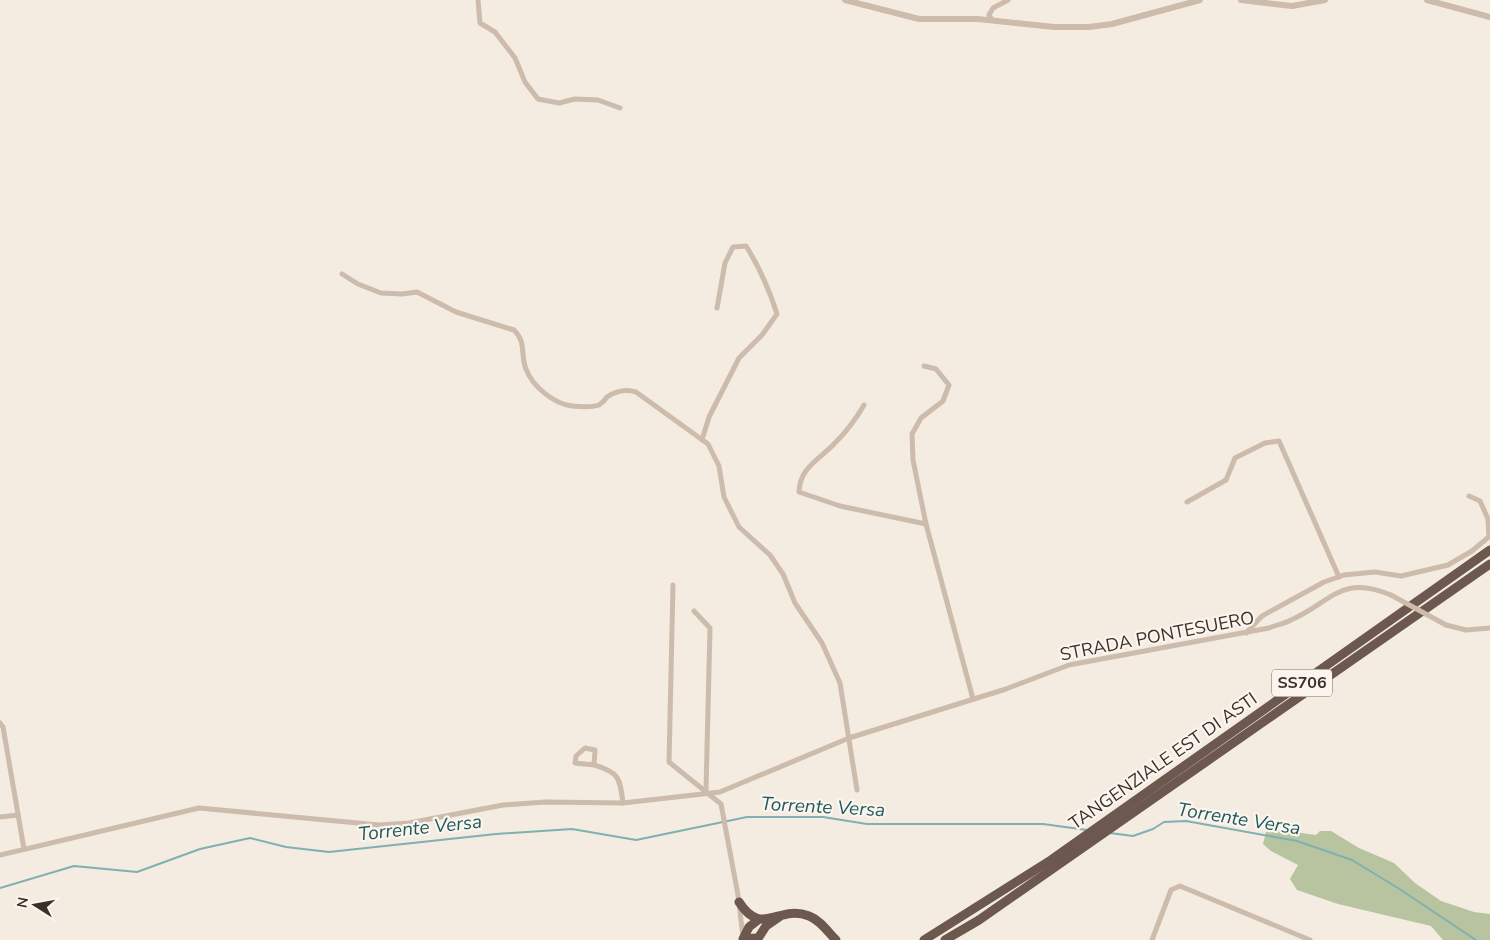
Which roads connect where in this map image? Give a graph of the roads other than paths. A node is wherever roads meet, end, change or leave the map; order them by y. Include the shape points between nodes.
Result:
1 (478, 0) edge
2 (845, 0) edge
3 (1008, 0) edge
4 (1200, 0) edge
5 (1240, 0) edge
6 (1325, 0) edge
7 (1426, 0) edge
8 (861, 2) edge
9 (1490, 17) edge
10 (992, 20) junction
11 (620, 108) dead end
12 (342, 274) dead end
13 (717, 308) dead end
14 (924, 366) dead end
15 (864, 405) dead end
16 (702, 440) junction
17 (1468, 496) dead end
18 (1187, 502) dead end
19 (926, 524) junction
20 (1489, 537) edge
21 (1490, 550) edge
22 (1490, 564) edge
23 (1339, 577) junction
24 (673, 585) dead end
25 (694, 611) dead end
26 (1490, 628) edge
27 (1246, 633) junction
28 (973, 699) junction
29 (0, 722) edge
30 (849, 738) junction
31 (594, 765) junction
32 (857, 790) dead end
33 (708, 792) junction
34 (623, 803) junction
35 (18, 815) junction
36 (0, 817) edge
37 (24, 849) junction
38 (0, 855) edge
39 (739, 902) junction
40 (781, 915) junction
41 (758, 920) junction
42 (826, 930) junction
43 (757, 939) edge
44 (743, 940) edge
45 (830, 940) edge
46 (836, 940) edge
47 (924, 940) edge
48 (945, 940) edge
49 (1152, 940) edge
50 (1310, 940) edge

1 - 11 street via 480,23 495,32 515,58 525,82 538,99 559,102 598,100
2 - 8 street
3 - 10 street via 994,8 989,15
4 - 10 street via 1089,27 1054,28
5 - 6 street via 1292,6
7 - 9 street
8 - 10 street via 919,19
12 - 16 street via 381,293 418,292 456,312 514,330 522,338 525,368 533,383 569,406 600,404 624,390 636,392
13 - 16 street via 724,263 733,247 746,246 766,282 776,314 739,358 708,417
14 - 19 street via 936,369 949,385 943,401 921,418 912,434 913,460
15 - 19 street via 845,433 808,466 799,492 840,506
16 - 30 street via 708,444 719,466 724,497 739,527 783,574 795,603 822,643 840,683
17 - 20 street via 1480,501 1488,519
18 - 23 street via 1226,480 1235,458 1266,443 1279,441
19 - 28 street
20 - 23 street via 1448,565 1401,576 1376,572
21 - 47 highway, TANGENZIALE EST DI ASTI / SS706 via 1051,860
22 - 48 highway, TANGENZIALE EST DI ASTI / SS706 via 979,920
23 - 27 street via 1262,616
24 - 33 street via 669,762
25 - 33 street via 710,628
26 - 27 street, STRADA PONTESUERO, bridge via 1466,630 1446,625 1391,595 1360,587 1332,594 1291,620
27 - 28 street, STRADA PONTESUERO via 1093,659
28 - 30 street, STRADA PONTESUERO
29 - 35 street
30 - 32 street
30 - 33 street, STRADA PONTESUERO
31 - 31 street via 595,750 584,748 576,756 575,763
31 - 34 street via 610,770 620,781
33 - 34 street, STRADA PONTESUERO
33 - 39 street via 721,804 723,811
34 - 37 street, STRADA PONTESUERO via 503,805 409,823 379,825 198,808
35 - 36 street
35 - 37 street
37 - 38 street, STRADA PONTESUERO
39 - 41 highway via 748,914
39 - 44 street
40 - 41 highway
40 - 42 highway via 808,916
40 - 43 highway via 766,926
41 - 44 highway via 749,927
42 - 45 highway
42 - 46 highway
43 - 44 highway
49 - 50 street via 1171,890 1180,886

